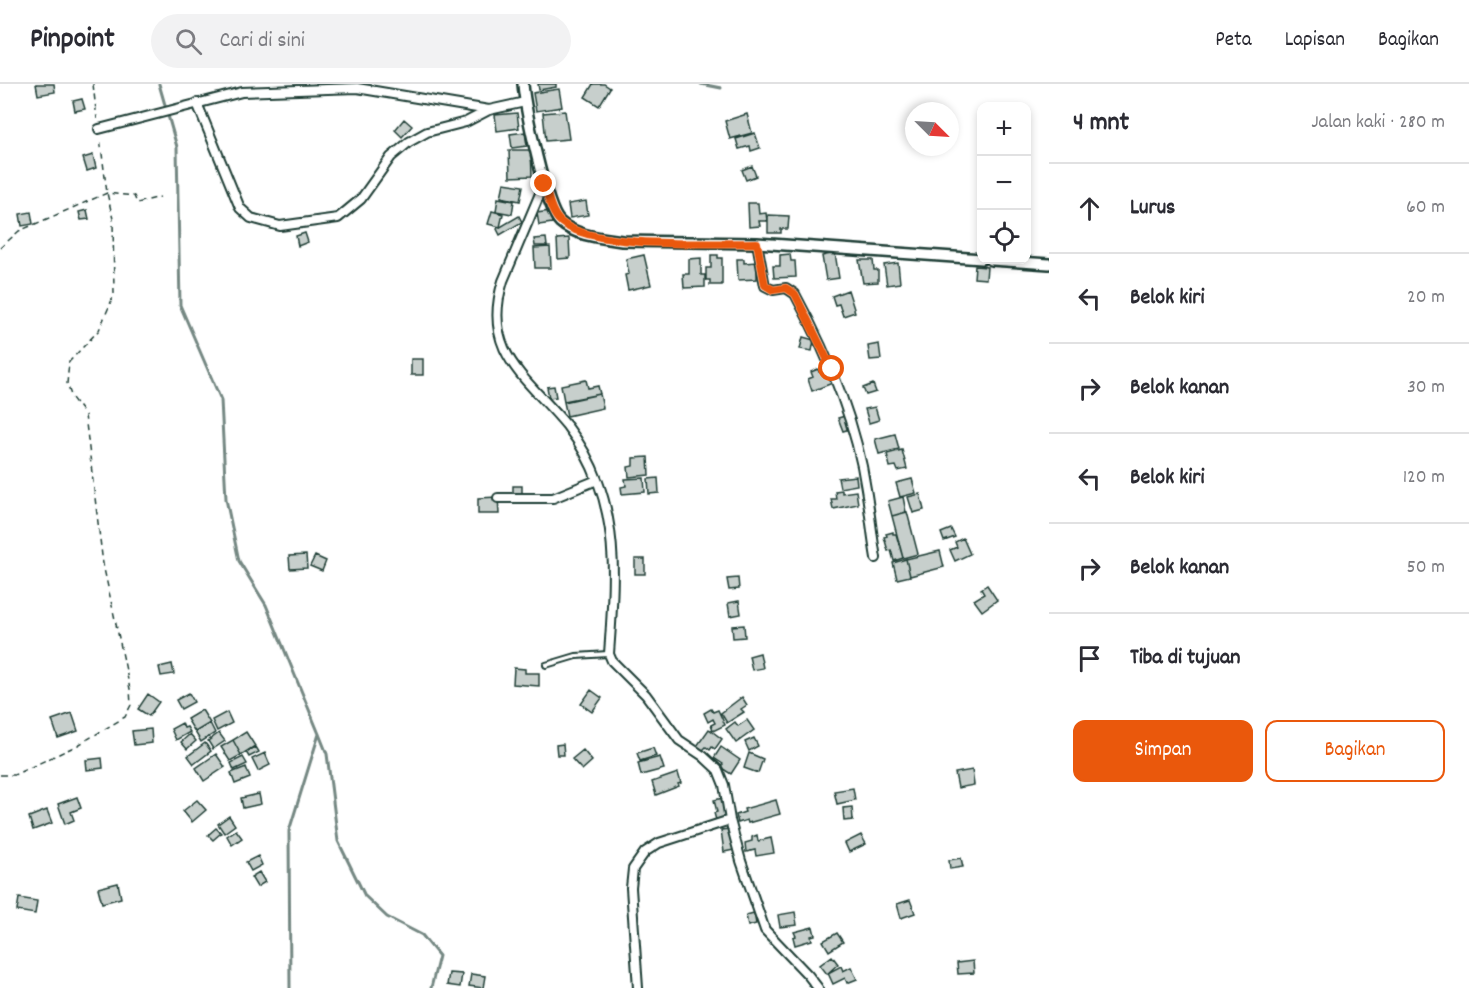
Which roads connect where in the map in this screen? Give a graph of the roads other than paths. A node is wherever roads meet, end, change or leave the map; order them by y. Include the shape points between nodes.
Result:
1 (523, 84) edge
2 (525, 102) junction
3 (197, 103) junction
4 (489, 110) junction
5 (99, 129) road end
6 (544, 184) junction
7 (757, 243) junction
8 (977, 259) edge
9 (1031, 263) edge
10 (1049, 264) edge
11 (597, 480) junction
12 (498, 498) dead end
13 (876, 558) dead end
14 (609, 654) junction
15 (546, 665) dead end
16 (730, 820) junction
17 (638, 988) edge
18 (818, 988) edge

1 - 2 street
2 - 4 street
2 - 6 street
3 - 4 street via 242,92 357,88
3 - 4 street via 240,208 251,218 280,226 338,218 361,199 391,158 409,142
3 - 5 street
6 - 7 street via 556,217 585,234 622,241
6 - 11 street via 498,298 499,337 510,360 573,435
7 - 8 street
7 - 13 street via 765,285 773,290 786,288 795,294 832,369 851,423
9 - 10 street
11 - 12 street via 553,498
11 - 14 street via 610,523 614,563
14 - 15 lane via 576,656
14 - 16 street via 679,740 718,770
16 - 17 street via 659,843 645,852 633,869
16 - 18 street via 765,930

